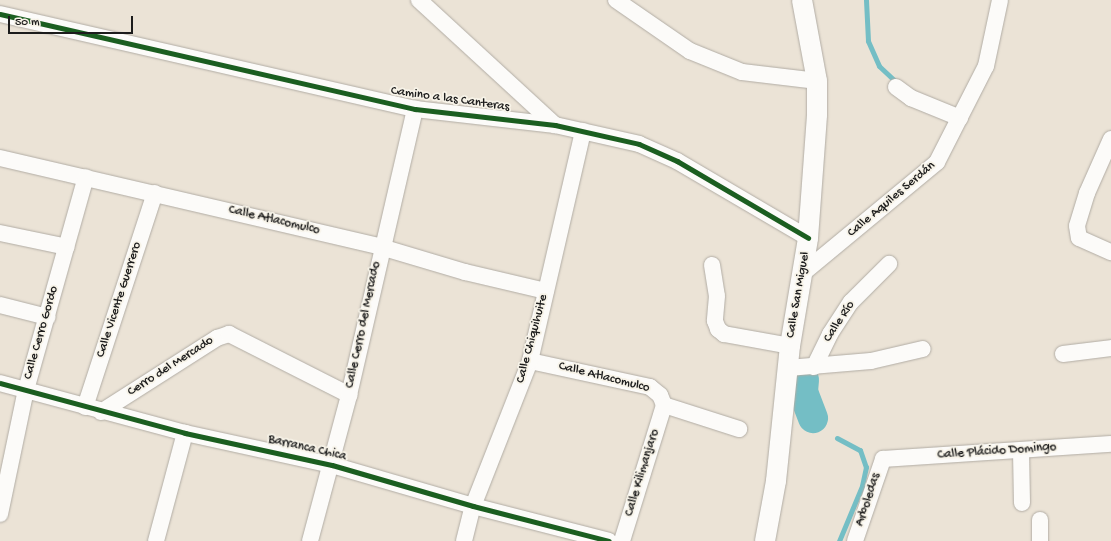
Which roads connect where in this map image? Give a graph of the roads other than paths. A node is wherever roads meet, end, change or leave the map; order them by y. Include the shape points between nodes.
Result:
1 (419, 0) edge
2 (616, 0) edge
3 (802, 0) edge
4 (1000, 0) edge
5 (0, 14) edge
6 (816, 81) junction
7 (896, 87) dead end
8 (415, 109) junction
9 (960, 118) junction
10 (555, 125) junction
11 (583, 131) junction
12 (1111, 139) edge
13 (0, 158) edge
14 (86, 177) junction
15 (155, 193) junction
16 (0, 233) edge
17 (808, 238) junction
18 (67, 247) junction
19 (381, 247) junction
20 (1111, 252) edge
21 (889, 264) dead end
22 (712, 265) dead end
23 (803, 274) junction
24 (546, 291) junction
25 (0, 305) edge
26 (47, 317) junction
27 (790, 346) junction
28 (1111, 348) edge
29 (923, 349) dead end
30 (1063, 354) dead end
31 (530, 361) junction
32 (814, 367) junction
33 (788, 368) junction
34 (0, 383) edge
35 (26, 390) junction
36 (349, 395) junction
37 (664, 405) junction
38 (85, 407) junction
39 (101, 412) junction
40 (739, 429) dead end
41 (186, 433) junction
42 (1111, 444) edge
43 (1021, 451) junction
44 (883, 459) joint
45 (332, 465) junction
46 (3, 491) edge
47 (1022, 503) dead end
48 (473, 506) junction
49 (0, 514) edge
50 (1040, 520) dead end
51 (156, 541) edge
52 (310, 541) edge
53 (464, 541) edge
54 (609, 541) edge
55 (622, 541) edge
56 (765, 541) edge
57 (855, 541) edge
58 (1040, 541) edge

1 - 10 street
2 - 6 street via 690,51 729,67 742,72
3 - 6 street, Calle San Miguel
4 - 9 street, Calle Aquiles Serdán via 986,66
5 - 8 street, Camino a las Canteras
6 - 17 street, Calle San Miguel via 817,114
7 - 9 street via 935,110
8 - 10 street, Camino a las Canteras
8 - 19 street, Calle Cerro del Mercado
9 - 23 street, Calle Aquiles Serdán via 940,157 928,172
10 - 11 street, Camino a las Canteras
11 - 17 street, Camino a las Canteras via 639,144 677,161
11 - 24 street, Calle Chiquihuite
12 - 20 street via 1077,226 1079,238
13 - 14 street, Calle Atlacomulco
14 - 15 street, Calle Atlacomulco
14 - 18 street, Calle Cerro Gordo
15 - 19 street, Calle Atlacomulco
15 - 38 street, Calle Vicente Guerrero
16 - 18 street
17 - 23 street, Calle San Miguel
18 - 26 street, Calle Cerro Gordo
19 - 24 street, Calle Atlacomulco via 465,272
19 - 36 street, Calle Cerro del Mercado
21 - 32 street, Calle Río via 850,302
22 - 27 street via 717,296 715,322 718,329 724,334
23 - 27 street, Calle San Miguel
24 - 31 street, Calle Chiquihuite
25 - 26 street
26 - 35 street, Calle Cerro Gordo
27 - 33 street, Calle San Miguel
28 - 30 street
29 - 32 street via 871,361
31 - 37 street, Calle Atlacomulco via 650,387 660,395
31 - 48 street, Calle Chiquihuite
32 - 33 street
33 - 56 street, Calle San Miguel via 780,418 776,481
34 - 35 street, Barranca Chica
35 - 38 street, Barranca Chica
35 - 46 street, Calle Cerro Gordo
36 - 39 street, Cerro del Mercado via 229,334 217,338
36 - 45 street, Calle Cerro del Mercado
37 - 40 street, Calle Atlacomulco
37 - 55 street, Calle Kilimanjaro
38 - 39 street, Barranca Chica
39 - 41 street, Barranca Chica
41 - 45 street, Barranca Chica
41 - 51 street
42 - 43 street, Calle Plácido Domingo
43 - 44 street, Calle Plácido Domingo
43 - 47 street
44 - 57 street, Arboledas
45 - 48 street, Barranca Chica
45 - 52 street, Calle Cerro del Mercado
46 - 49 street, Calle Cerro Gordo
48 - 53 street, Calle Chiquihuite
48 - 54 street, Barranca Chica
50 - 58 street

